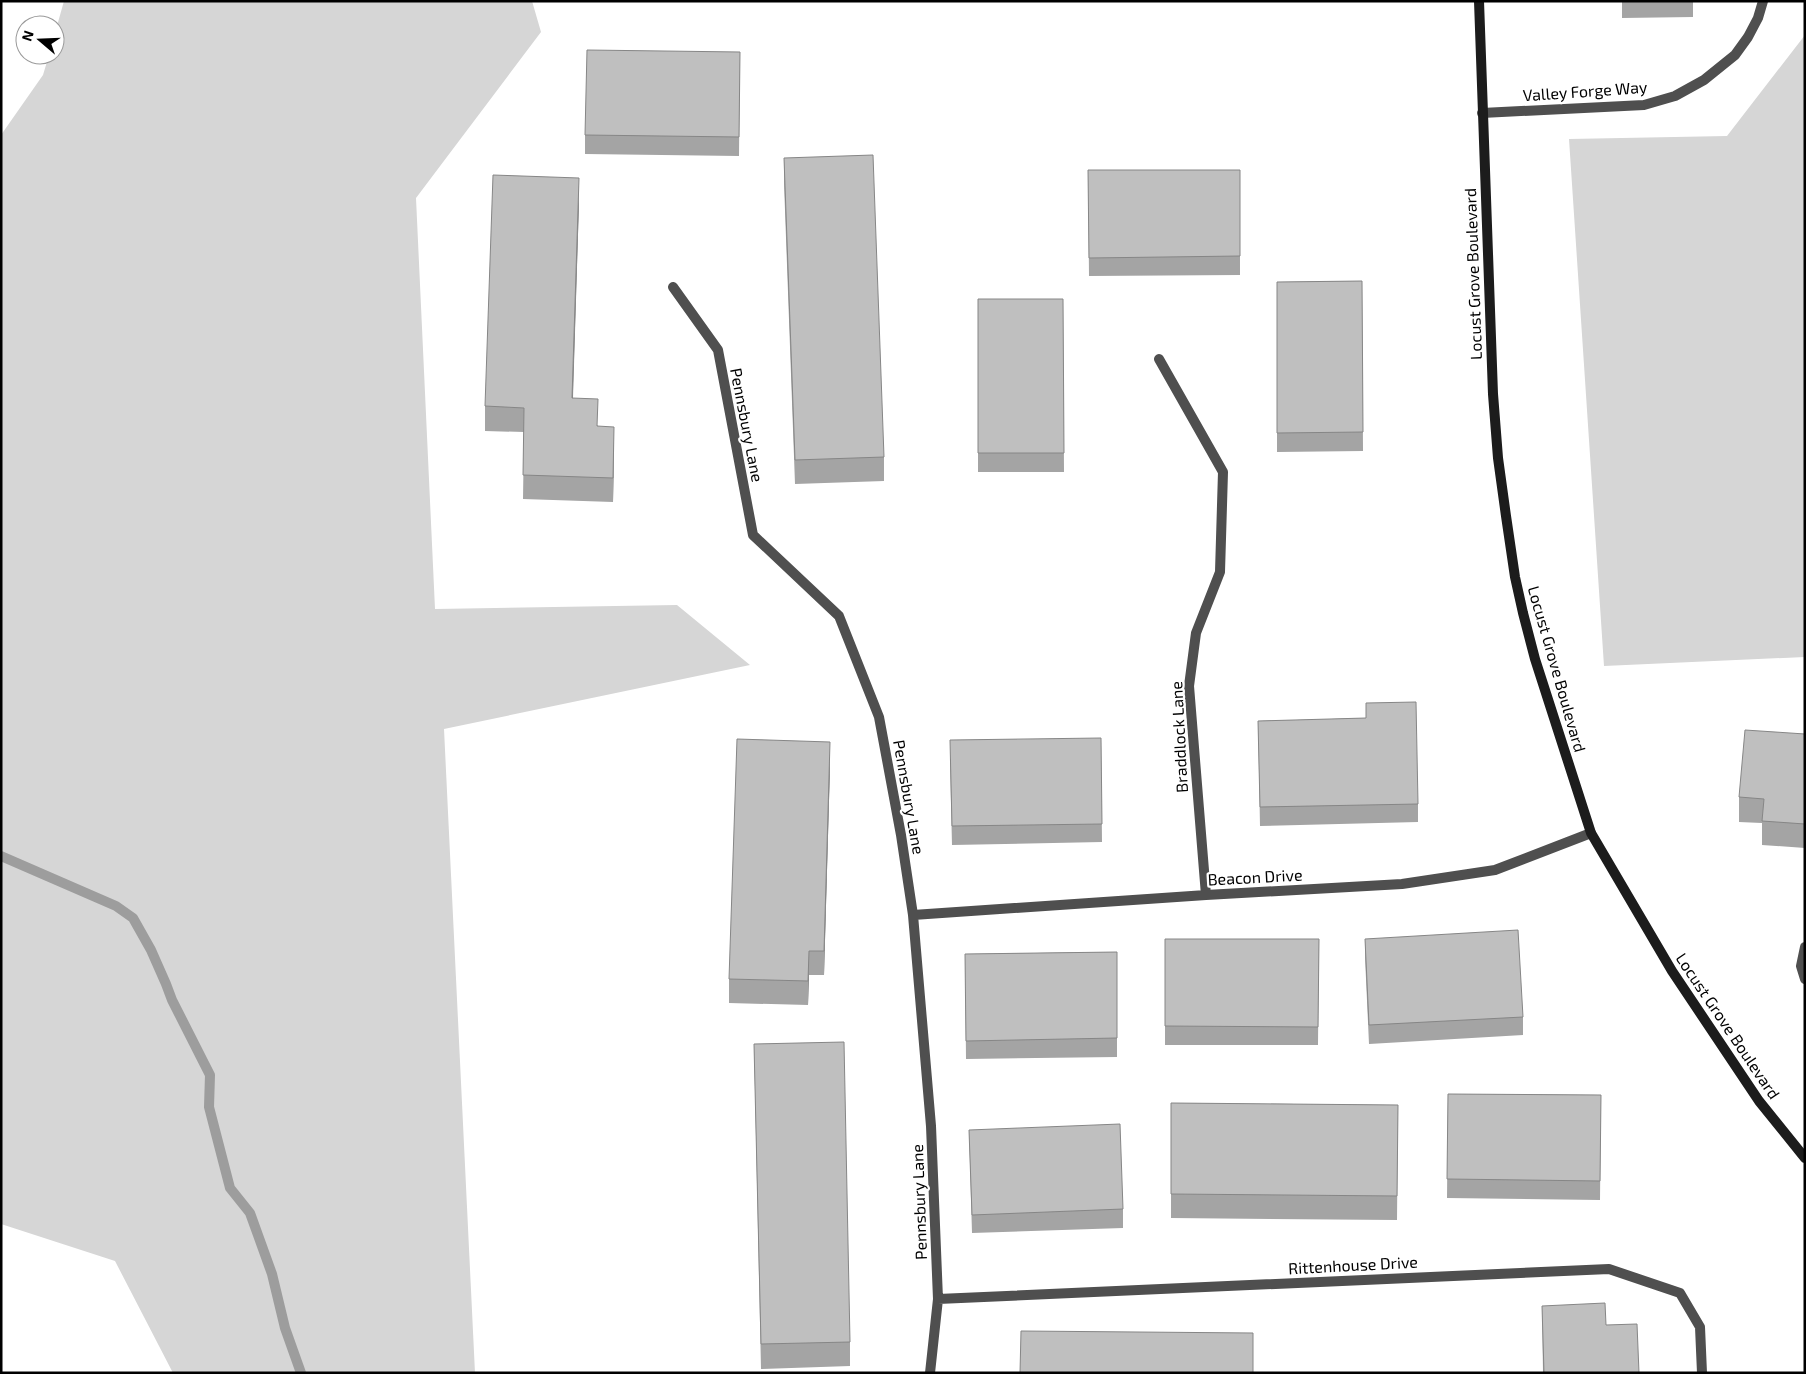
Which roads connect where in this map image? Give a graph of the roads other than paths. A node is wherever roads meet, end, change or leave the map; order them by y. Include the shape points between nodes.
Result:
1 (1479, 1) edge
2 (1764, 1) edge
3 (1482, 113) junction
4 (673, 287) dead end
5 (1159, 360) dead end
6 (1591, 833) junction
7 (1206, 894) junction
8 (913, 914) junction
9 (1805, 947) edge
10 (1805, 979) edge
11 (1805, 1158) edge
12 (938, 1299) junction
13 (930, 1373) edge
14 (1702, 1373) edge

1 - 3 street, Locust Grove Boulevard
2 - 3 street, Valley Forge Way via 1748,37 1735,55 1704,80 1675,96 1644,105
3 - 6 street, Locust Grove Boulevard via 1493,394 1498,458 1515,577 1535,659
4 - 8 street, Pennsbury Lane via 718,350 753,535 839,616 879,717
5 - 7 street, Braddlock Lane via 1223,472 1220,572 1196,633 1189,686
6 - 7 street, Beacon Drive via 1494,870 1402,884
6 - 11 street, Locust Grove Boulevard via 1672,971 1759,1101
7 - 8 street, Beacon Drive
8 - 12 street, Pennsbury Lane via 931,1126
9 - 10 street via 1801,966
12 - 13 street, Pennsbury Lane
12 - 14 street, Rittenhouse Drive via 1609,1269 1680,1293 1700,1328

